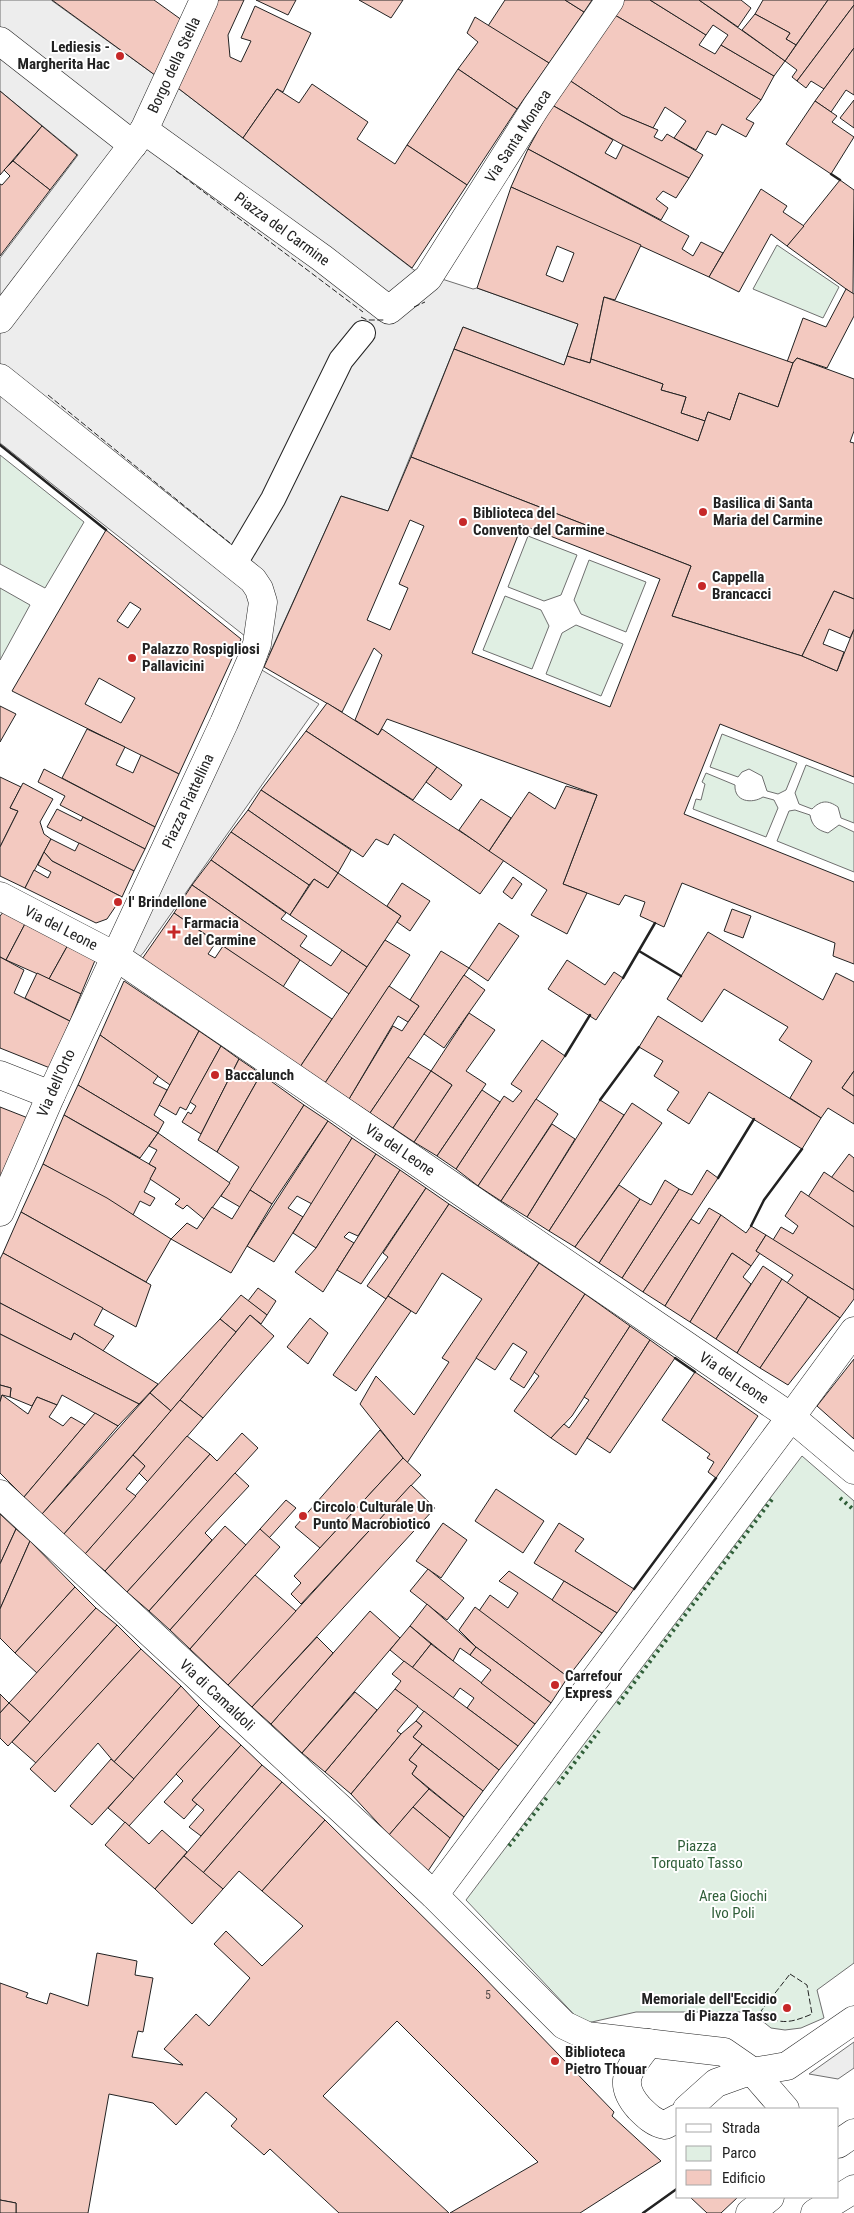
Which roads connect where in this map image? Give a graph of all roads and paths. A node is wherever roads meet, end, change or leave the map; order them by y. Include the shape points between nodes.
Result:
1 (204, 0) edge
2 (610, 0) edge
3 (0, 41) edge
4 (138, 137) junction
5 (430, 275) joint
6 (0, 319) edge
7 (363, 333) dead end
8 (0, 378) edge
9 (234, 565) junction
10 (0, 896) edge
11 (115, 956) junction
12 (0, 1075) edge
13 (51, 1095) junction
14 (0, 1212) edge
15 (854, 1331) edge
16 (791, 1417) junction
17 (854, 1470) edge
18 (0, 1494) edge
19 (434, 1895) junction
20 (854, 2020) edge
21 (649, 2043) junction
22 (753, 2072) junction
23 (688, 2108) edge
24 (784, 2108) edge
25 (676, 2119) edge
26 (854, 2132) edge
27 (839, 2143) edge
28 (854, 2189) edge
29 (769, 2198) edge
30 (750, 2213) edge
31 (815, 2213) edge

1 - 4 street, Borgo della Stella
2 - 5 street, Via Santa Monaca via 536,107
3 - 4 street, Piazza del Carmine
4 - 5 street, Piazza del Carmine via 322,258 389,310
4 - 6 street
7 - 9 street via 341,360 273,499
8 - 9 street
9 - 11 street, Piazza Piattellina via 253,580 262,595 262,616 256,644 224,723
10 - 11 street, Via del Leone
11 - 13 street, Via dell'Orto
11 - 16 street, Via del Leone
12 - 13 street
13 - 14 street, Via dell'Orto
15 - 16 street
16 - 17 street
16 - 19 street
18 - 19 street, Via di Camaldoli
19 - 21 street via 564,2025 587,2036
20 - 22 street via 787,2066
21 - 22 street via 724,2052
21 - 25 street via 630,2069 627,2091 653,2121 665,2125
22 - 23 street via 716,2083
22 - 24 street
26 - 27 street
28 - 31 street
29 - 30 street

